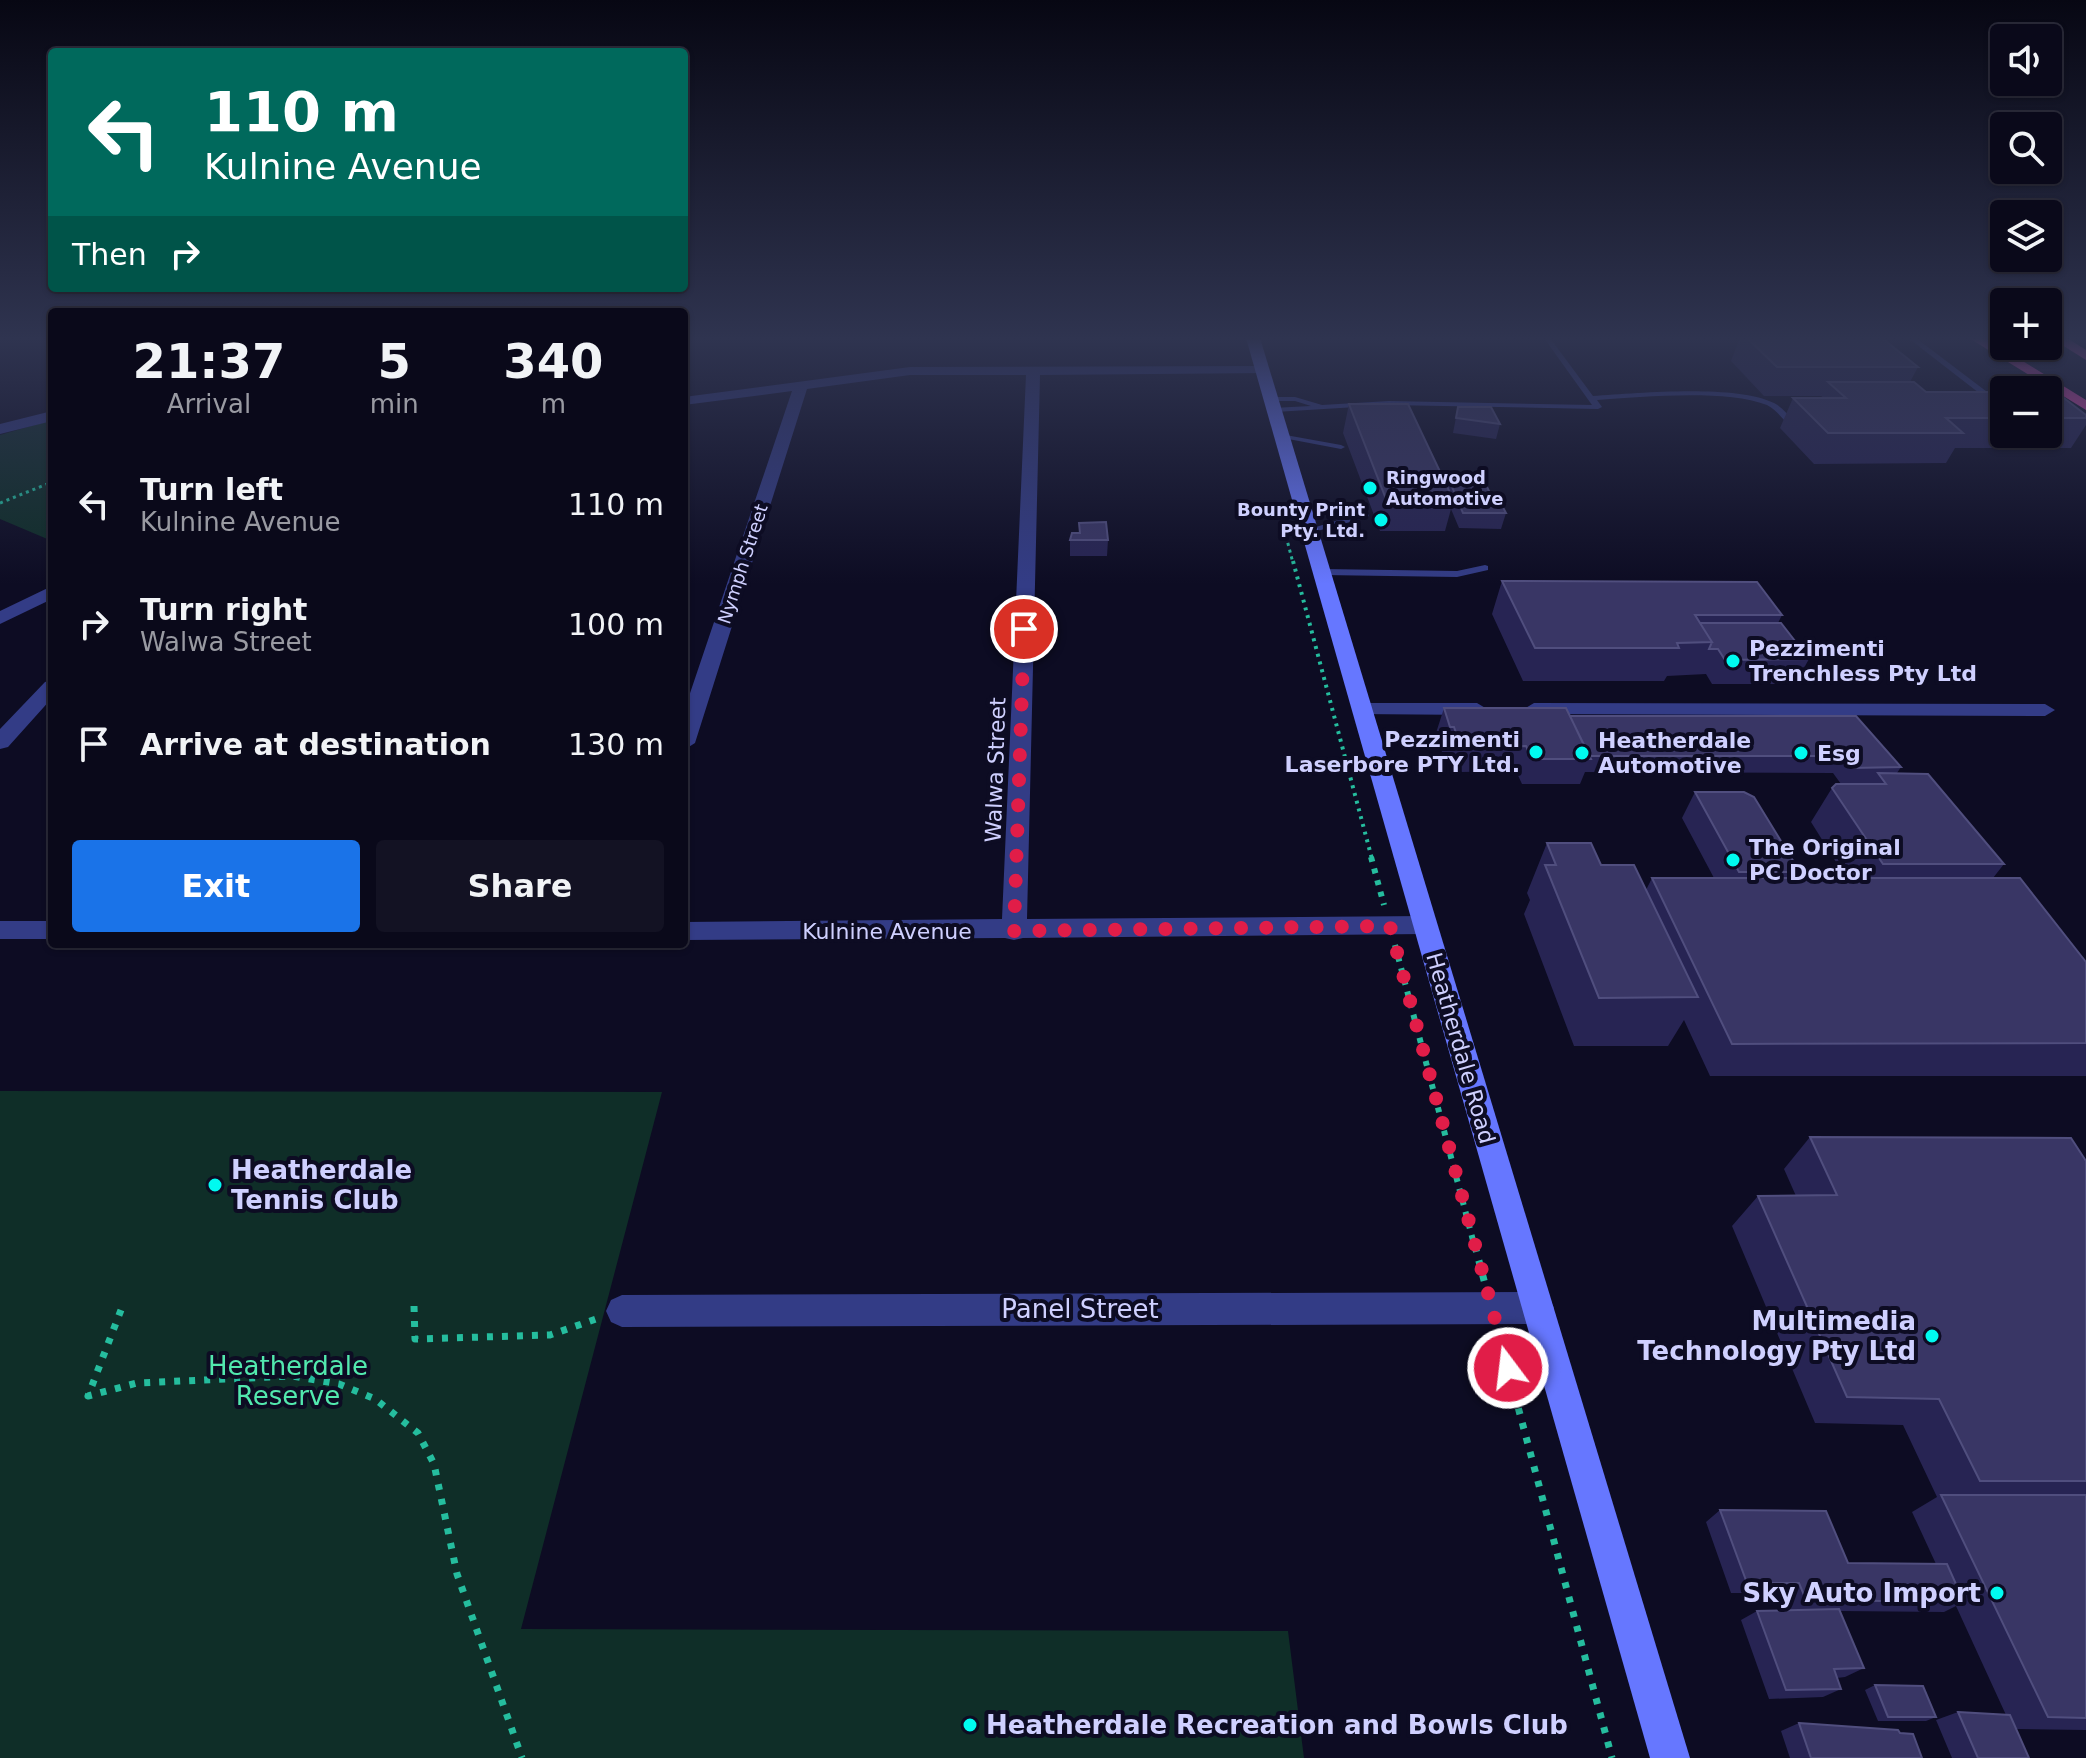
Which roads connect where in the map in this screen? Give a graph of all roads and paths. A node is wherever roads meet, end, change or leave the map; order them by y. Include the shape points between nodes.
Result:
1 (36, 420) edge
2 (790, 420) edge
3 (1031, 420) edge
4 (1278, 420) edge
5 (1287, 420) edge
6 (0, 429) edge
7 (1341, 447) dead end
8 (48, 484) edge
9 (1275, 494) dead end
10 (0, 497) edge
11 (8, 499) junction
12 (0, 503) edge
13 (1365, 515) dead end
14 (1310, 530) junction
15 (1485, 568) dead end
16 (1323, 572) junction
17 (48, 594) edge
18 (0, 618) edge
19 (48, 690) edge
20 (1363, 709) junction
21 (2045, 710) dead end
22 (688, 731) edge
23 (0, 742) edge
24 (1425, 925) junction
25 (1390, 926) junction
26 (0, 930) edge
27 (48, 930) edge
28 (688, 931) edge
29 (1014, 931) junction
30 (414, 1306) dead end
31 (1492, 1308) junction
32 (1538, 1308) junction
33 (121, 1310) dead end
34 (622, 1311) joint
35 (522, 1758) edge
36 (1612, 1758) edge
37 (1670, 1758) edge

1 - 6 street
2 - 22 street, Nymph Street
3 - 29 street, Walwa Street
4 - 14 main road, Heatherdale Road
5 - 7 lane
8 - 11 path
9 - 25 path
10 - 11 path
11 - 12 path
13 - 14 lane
14 - 16 main road, Heatherdale Road
15 - 16 lane via 1457,574
16 - 20 main road, Heatherdale Road
17 - 18 street
19 - 23 street
20 - 21 street
20 - 24 main road, Heatherdale Road
24 - 25 street, Kulnine Avenue
24 - 32 main road, Heatherdale Road
25 - 29 street, Kulnine Avenue
25 - 31 path
26 - 27 street
28 - 29 street, Kulnine Avenue
30 - 34 path via 415,1339 550,1335
31 - 32 street, Panel Street
31 - 34 street, Panel Street
31 - 36 path
32 - 37 main road, Heatherdale Road
33 - 35 path via 88,1396 137,1383 293,1376 339,1384 375,1399 418,1433 434,1464 457,1574

